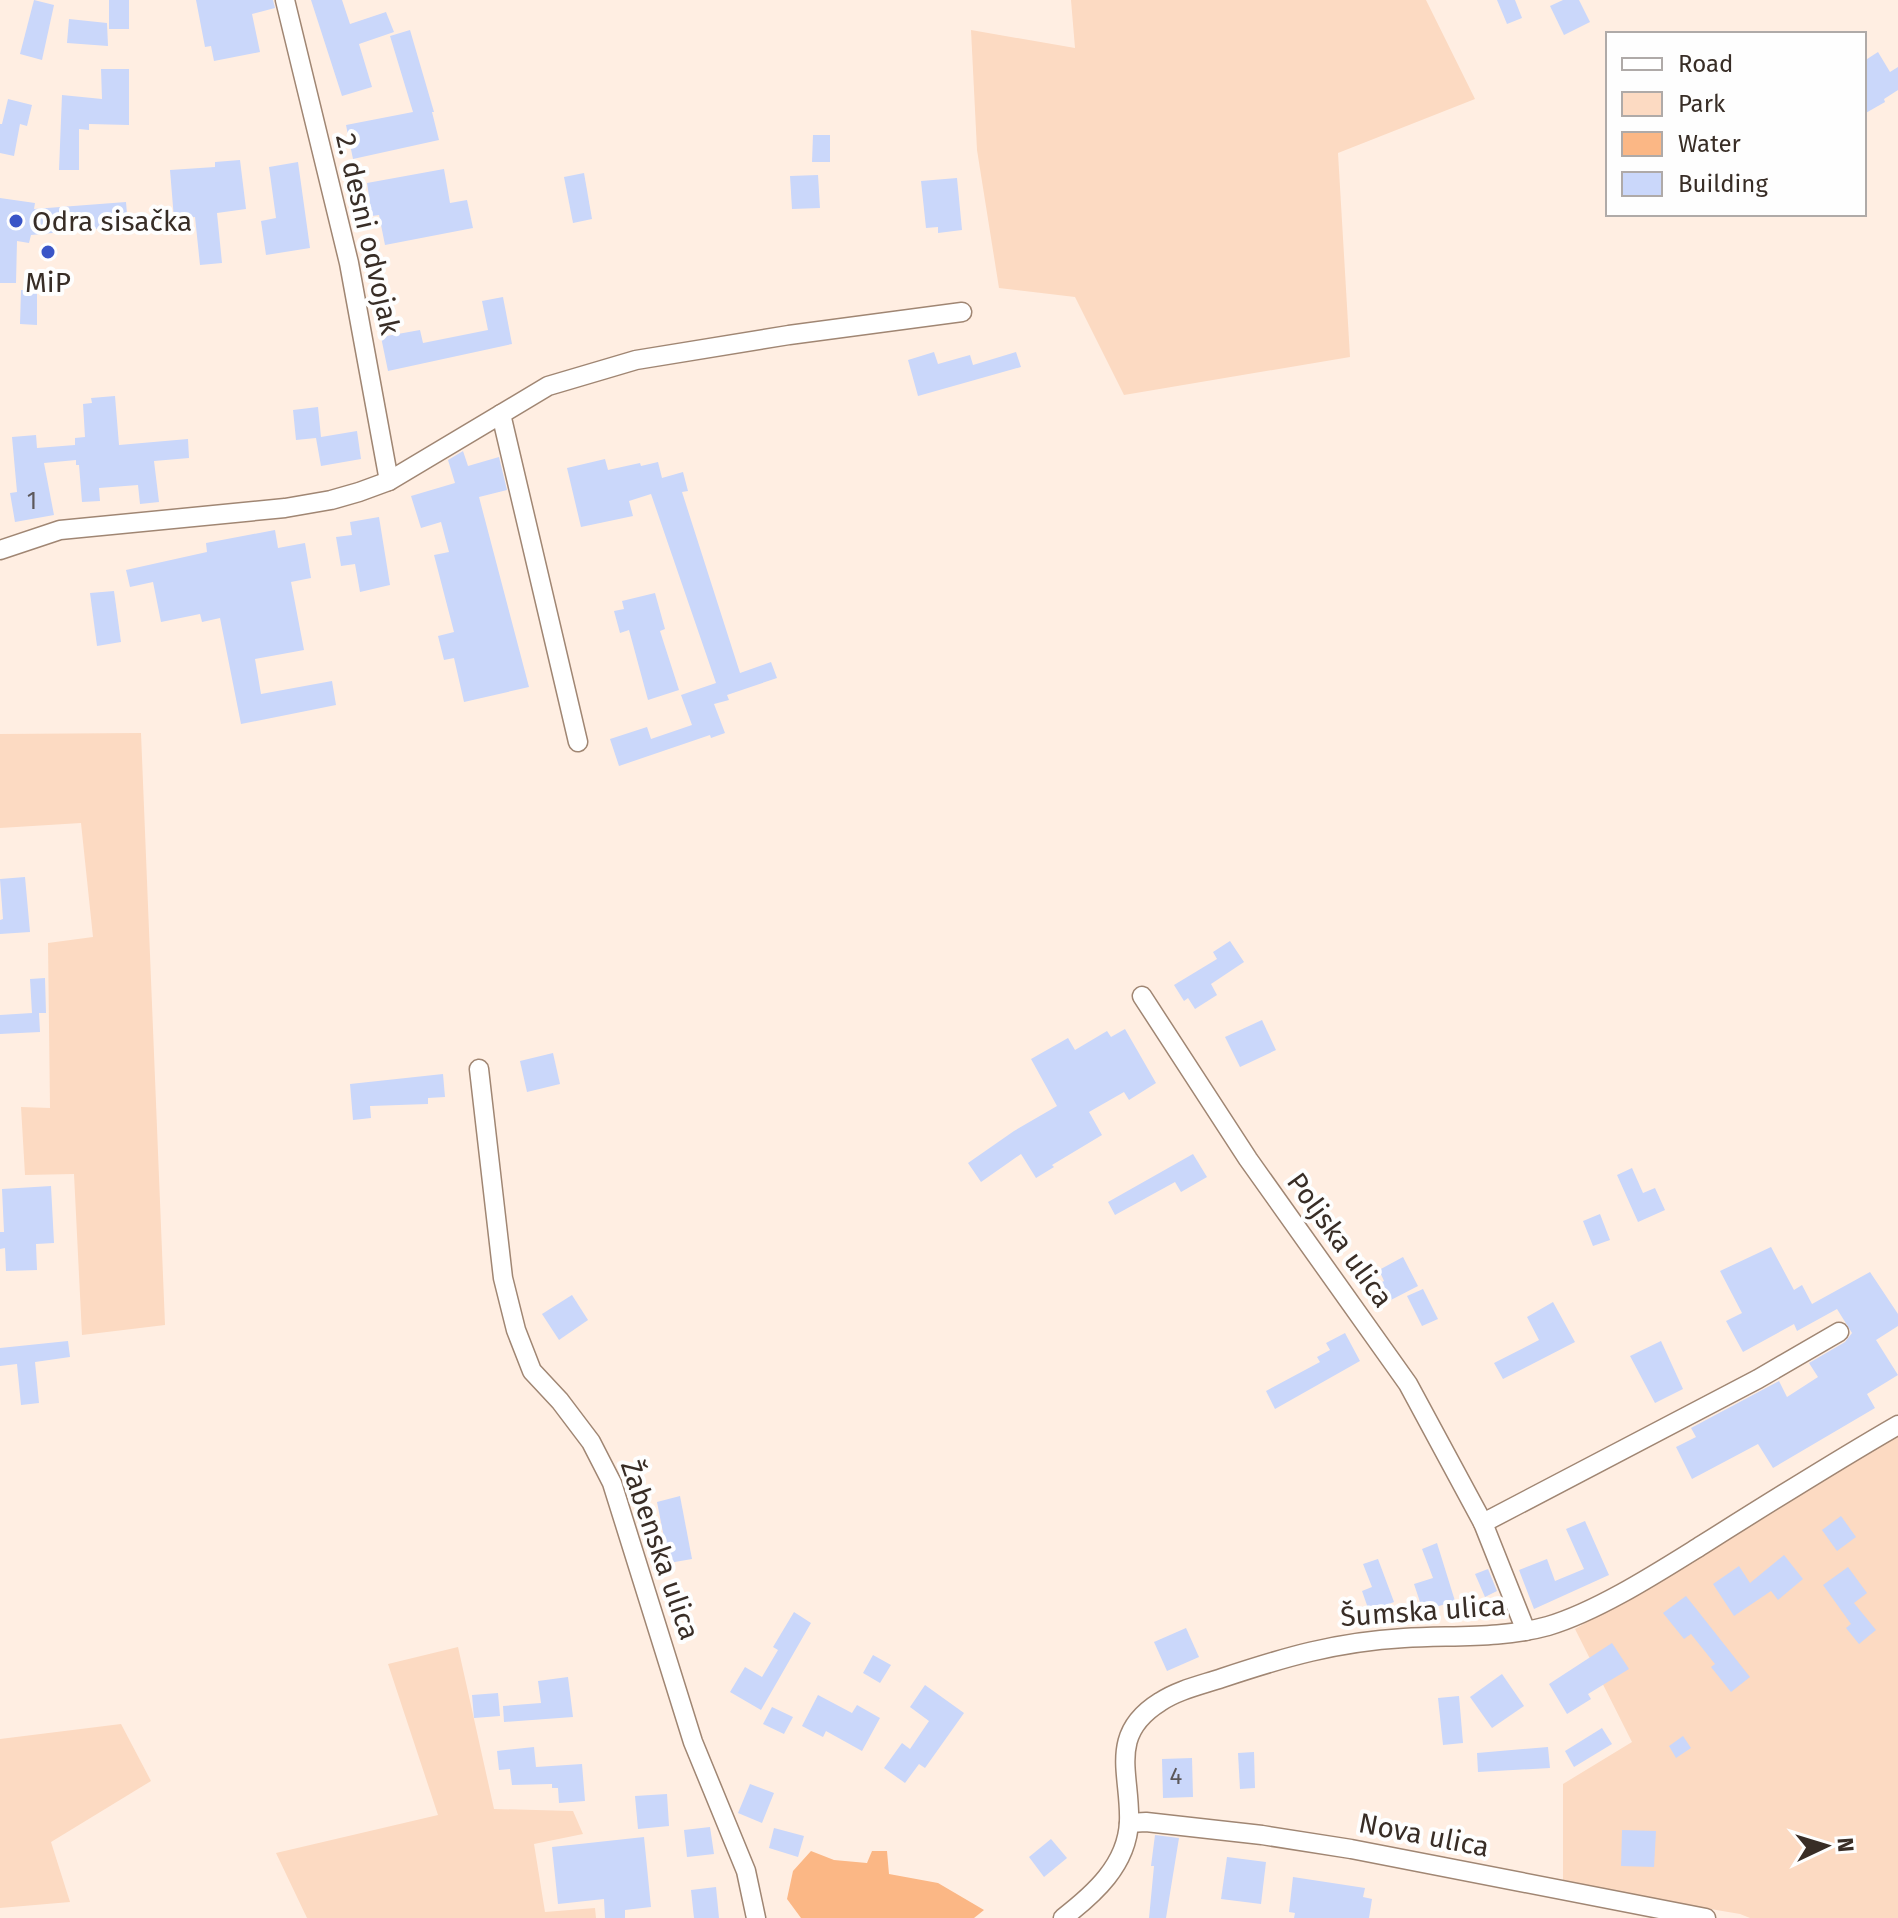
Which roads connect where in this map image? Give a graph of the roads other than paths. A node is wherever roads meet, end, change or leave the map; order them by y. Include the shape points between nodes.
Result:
1 (285, 0) edge
2 (962, 312) dead end
3 (501, 414) junction
4 (389, 481) junction
5 (0, 550) edge
6 (578, 742) dead end
7 (1142, 996) dead end
8 (479, 1069) dead end
9 (1839, 1332) dead end
10 (1898, 1425) edge
11 (1483, 1523) junction
12 (1526, 1631) junction
13 (1129, 1823) junction
14 (756, 1918) edge
15 (1063, 1918) edge
16 (1706, 1918) edge

1 - 4 street, 2. desni odvojak via 349,263
2 - 3 street via 636,360 548,386
3 - 4 street
3 - 6 street
4 - 5 street via 285,508 60,530
7 - 11 street, Poljska ulica via 1248,1159 1408,1384
8 - 14 street, Žabenska ulica via 503,1278 516,1330 532,1371 591,1442 612,1483 693,1742 746,1871
9 - 11 street
10 - 12 street, Šumska ulica via 1647,1578 1566,1620
11 - 12 street, Poljska ulica
12 - 13 street, Šumska ulica via 1329,1646 1162,1700 1141,1718 1125,1751
13 - 15 street, Šumska ulica via 1108,1877
13 - 16 street, Nova ulica via 1351,1849

